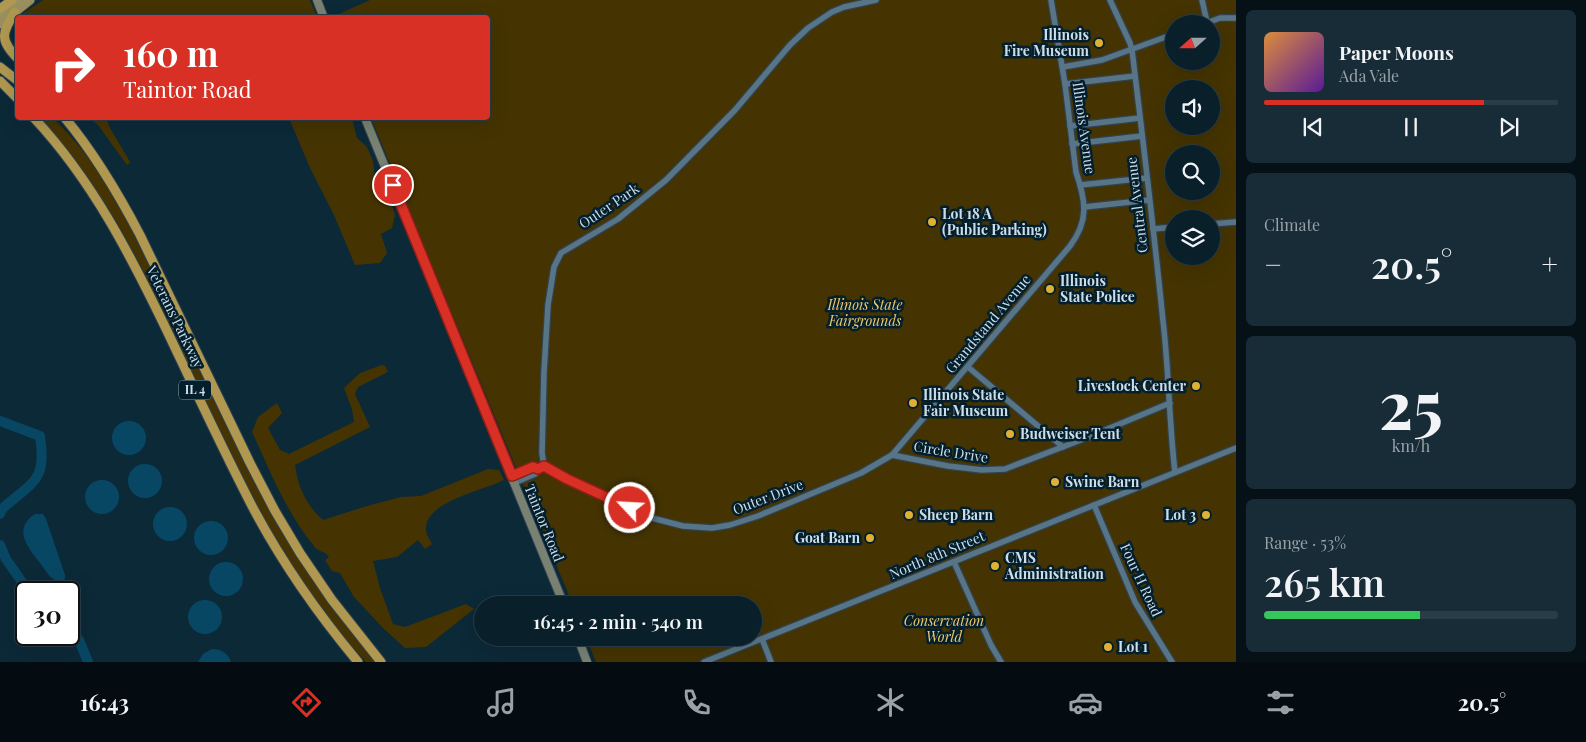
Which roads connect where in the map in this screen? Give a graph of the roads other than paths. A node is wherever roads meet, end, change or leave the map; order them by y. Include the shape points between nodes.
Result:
1 (12, 0) edge
2 (18, 0) edge
3 (30, 0) edge
4 (317, 0) edge
5 (876, 0) edge
6 (1051, 0) edge
7 (1110, 0) edge
8 (1202, 0) edge
9 (0, 9) edge
10 (14, 12) junction
11 (0, 14) edge
12 (323, 15) edge
13 (1205, 15) edge
14 (1220, 18) edge
15 (1236, 18) edge
16 (0, 24) edge
17 (1165, 37) edge
18 (0, 48) edge
19 (1132, 50) junction
20 (15, 56) edge
21 (15, 62) edge
22 (0, 67) edge
23 (1063, 67) junction
24 (1135, 76) junction
25 (15, 79) edge
26 (0, 82) edge
27 (1065, 84) junction
28 (15, 96) edge
29 (1140, 118) junction
30 (36, 120) edge
31 (60, 120) edge
32 (67, 120) edge
33 (366, 120) edge
34 (1070, 126) junction
35 (1142, 136) junction
36 (84, 142) junction
37 (1072, 144) junction
38 (1147, 178) junction
39 (1080, 185) junction
40 (1149, 200) junction
41 (1084, 207) junction
42 (1236, 222) edge
43 (1220, 223) edge
44 (1165, 228) edge
45 (1153, 229) junction
46 (1081, 230) joint
47 (968, 367) junction
48 (1170, 403) junction
49 (1063, 446) junction
50 (1236, 448) edge
51 (892, 455) junction
52 (541, 467) junction
53 (1175, 472) junction
54 (513, 479) junction
55 (1094, 505) junction
56 (954, 562) junction
57 (560, 596) edge
58 (762, 639) joint
59 (581, 646) edge
60 (744, 646) edge
61 (358, 662) edge
62 (381, 662) edge
63 (588, 662) edge
64 (704, 662) edge
65 (772, 662) edge
66 (1001, 662) edge
67 (1172, 662) edge

1 - 9 highway
2 - 11 main road
3 - 10 main road
4 - 12 main road
5 - 52 street, Outer Park via 832,12 796,38 735,110 666,180 618,219 562,253 554,267 548,305
6 - 23 street, Illinois Avenue
7 - 19 street, Central Avenue
8 - 13 street
10 - 16 main road
10 - 20 highway via 4,38 6,48
14 - 15 street
17 - 19 street
18 - 21 highway
19 - 23 street via 1102,60
19 - 24 street, Central Avenue
22 - 25 highway
23 - 27 street, Illinois Avenue
24 - 27 street
24 - 29 street, Central Avenue
26 - 28 highway
27 - 34 street, Illinois Avenue
29 - 34 street
29 - 35 street, Central Avenue
30 - 61 highway, Veterans Parkway / IL 4 via 78,172 115,229 253,508 306,593
31 - 36 highway
32 - 36 highway, Veterans Parkway / IL 4
33 - 54 main road, Taintor Road
34 - 37 street, Illinois Avenue
35 - 37 street
35 - 38 street, Central Avenue
36 - 62 highway, Veterans Parkway / IL 4 via 140,235 245,455 275,510 332,600
37 - 39 street, Illinois Avenue
38 - 39 street
38 - 40 street, Central Avenue
39 - 41 street, Illinois Avenue
40 - 41 street
40 - 45 street, Central Avenue
41 - 46 street, Illinois Avenue
42 - 43 street
44 - 45 street
45 - 48 street, Central Avenue
46 - 47 street, Grandstand Avenue
47 - 49 street
47 - 51 street, Grandstand Avenue
48 - 49 street, Circle Drive
48 - 53 street, Central Avenue
49 - 51 street, Circle Drive via 993,471
50 - 53 street, North 8th Street
51 - 52 street, Outer Drive via 862,473 758,516 730,525 704,528 652,518
52 - 54 street via 535,474
53 - 55 street, North 8th Street
54 - 57 main road, Taintor Road
55 - 56 street, North 8th Street
55 - 67 street, Four H Road via 1137,607
56 - 58 street, North 8th Street
56 - 66 street
58 - 65 street
59 - 63 main road
60 - 64 street, North 8th Street

